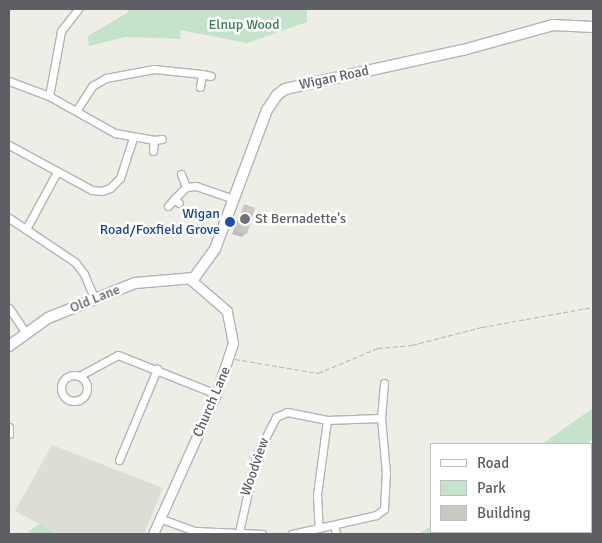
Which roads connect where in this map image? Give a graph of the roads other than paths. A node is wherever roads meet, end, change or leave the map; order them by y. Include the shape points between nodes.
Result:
1 (78, 9) edge
2 (593, 27) edge
3 (202, 74) junction
4 (211, 76) dead end
5 (9, 81) edge
6 (200, 87) dead end
7 (49, 96) junction
8 (76, 112) junction
9 (133, 138) junction
10 (162, 139) dead end
11 (154, 140) junction
12 (9, 145) edge
13 (153, 151) dead end
14 (57, 172) junction
15 (181, 174) dead end
16 (186, 187) junction
17 (234, 199) junction
18 (168, 206) dead end
19 (9, 218) edge
20 (26, 229) junction
21 (191, 280) junction
22 (94, 298) junction
23 (9, 308) edge
24 (26, 333) junction
25 (9, 346) edge
26 (157, 369) junction
27 (79, 376) dead end
28 (384, 383) dead end
29 (216, 394) junction
30 (381, 418) junction
31 (327, 420) junction
32 (9, 427) edge
33 (9, 434) edge
34 (119, 460) dead end
35 (159, 518) junction
36 (334, 525) junction
37 (318, 528) junction
38 (239, 532) junction
39 (153, 534) edge
40 (262, 534) edge
41 (292, 534) edge
42 (336, 534) edge

1 - 7 street via 59,36
2 - 17 main road, Wigan Road via 554,25 463,50 285,89 276,95 267,110
3 - 4 street
3 - 6 street
3 - 8 street via 164,68 113,76 92,86
5 - 7 street
7 - 8 street
8 - 9 street via 102,127
9 - 11 street
9 - 14 street via 120,178 110,188 92,190
10 - 11 street
11 - 13 street
12 - 14 street
14 - 20 street
15 - 16 street
16 - 17 street via 196,186
16 - 18 street via 177,201
17 - 21 main road, Wigan Road via 215,249
19 - 20 street
20 - 22 street via 75,262
21 - 22 main road, Old Lane via 142,281
21 - 29 street, Church Lane via 227,311 233,331 230,358
22 - 24 main road, Old Lane via 48,318
23 - 24 street
24 - 25 main road, Old Lane
26 - 27 street via 118,355
26 - 29 street
26 - 34 street
28 - 30 street
29 - 35 street, Church Lane
30 - 31 street, Woodview
30 - 36 street via 386,474 384,509 376,515
31 - 37 street via 317,495
31 - 38 street, Woodview via 287,412 276,417 256,456
32 - 33 street
35 - 38 street via 195,531
35 - 39 street, Church Lane
36 - 37 street
36 - 42 street
37 - 41 street
38 - 40 street

